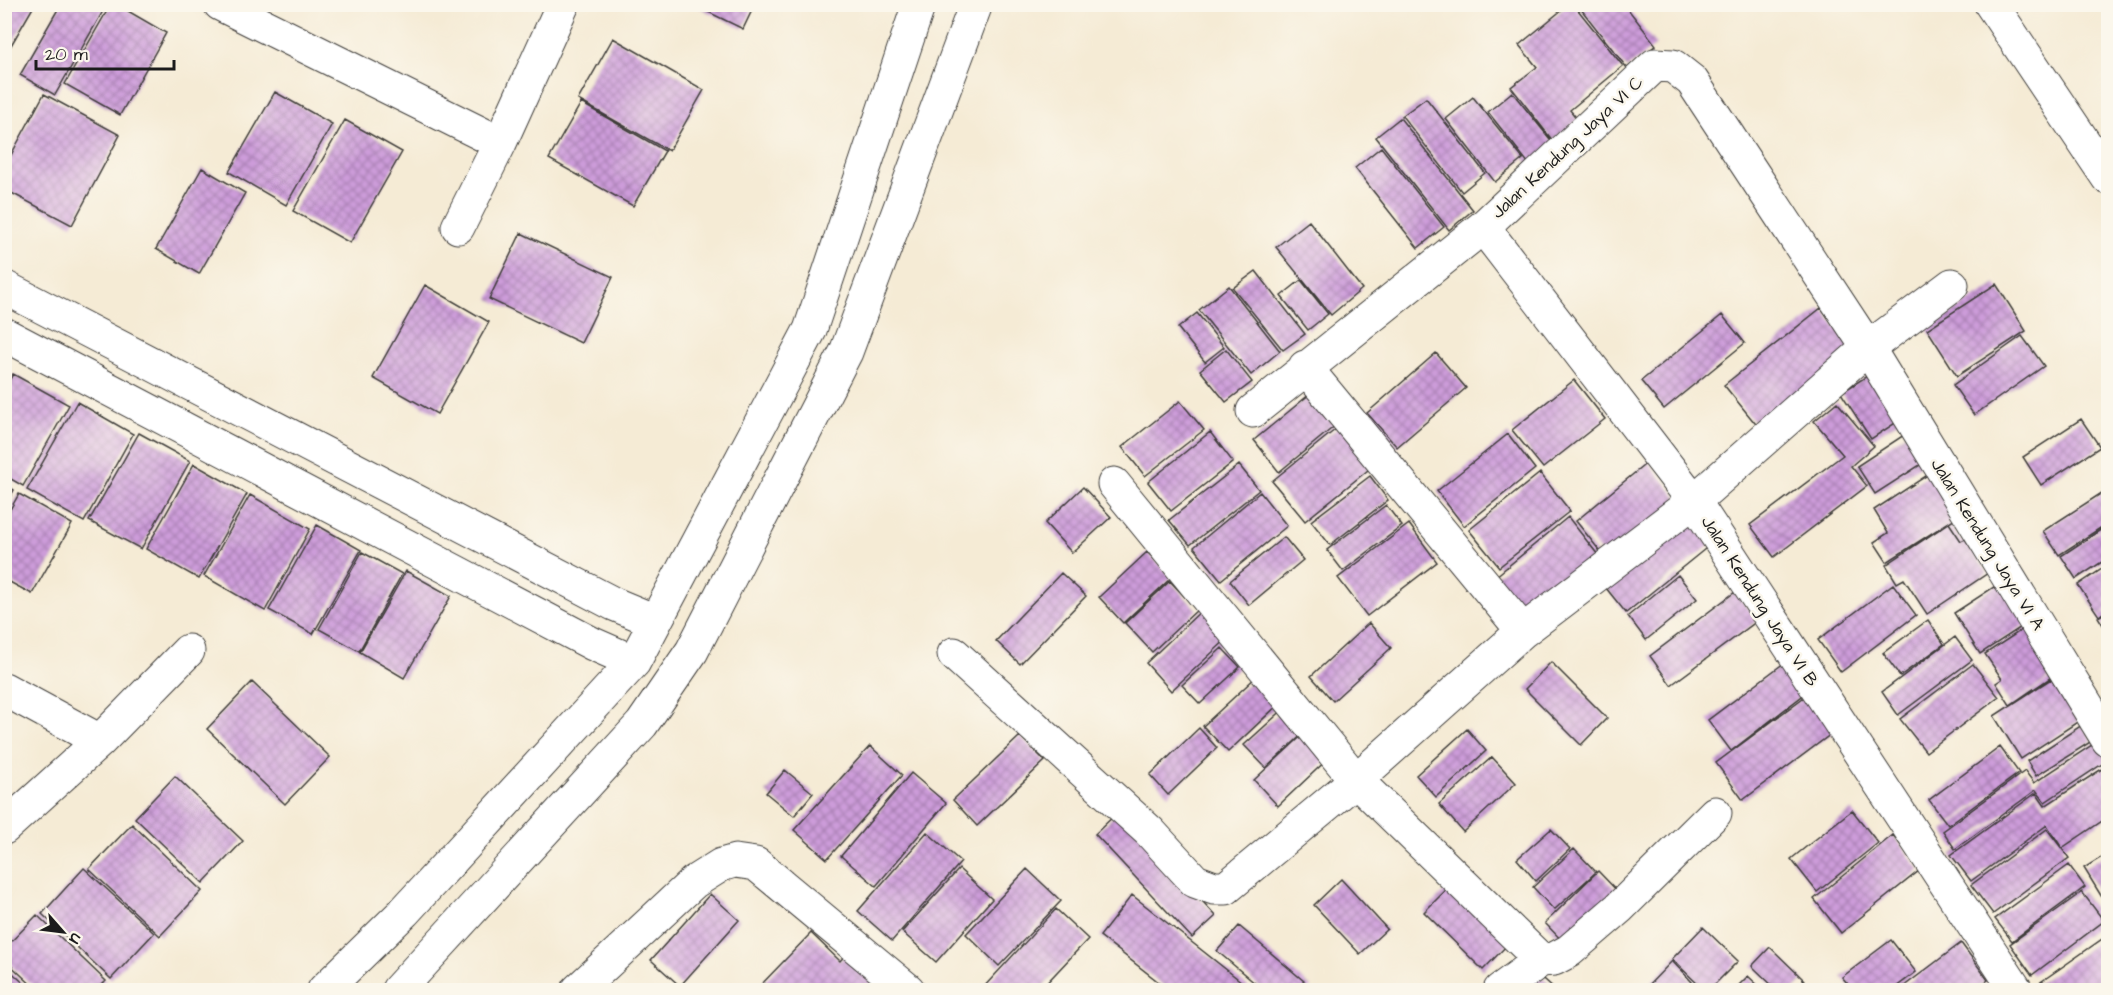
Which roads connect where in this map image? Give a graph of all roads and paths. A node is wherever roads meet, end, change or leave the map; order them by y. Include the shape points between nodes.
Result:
1 (220, 4) edge
2 (563, 4) edge
3 (919, 4) edge
4 (939, 4) edge
5 (1991, 4) edge
6 (973, 10) edge
7 (500, 143) junction
8 (2109, 178) edge
9 (458, 227) dead end
10 (1483, 227) junction
11 (1952, 285) dead end
12 (4, 286) edge
13 (4, 334) edge
14 (1868, 348) junction
15 (1305, 368) junction
16 (1253, 411) dead end
17 (1114, 484) dead end
18 (1694, 501) junction
19 (655, 621) junction
20 (1523, 632) junction
21 (188, 651) dead end
22 (954, 654) dead end
23 (634, 662) junction
24 (4, 689) edge
25 (2109, 740) edge
26 (100, 741) junction
27 (1356, 780) junction
28 (1715, 813) dead end
29 (4, 828) edge
30 (404, 912) junction
31 (433, 953) junction
32 (1541, 960) junction
33 (324, 990) edge
34 (398, 990) edge
35 (578, 990) edge
36 (908, 990) edge
37 (1500, 990) edge
38 (2016, 990) edge

1 - 7 street
2 - 7 street
3 - 19 street via 810,330
4 - 6 street
5 - 8 street
6 - 31 street via 846,352 693,651 642,724
7 - 9 street
10 - 14 street, Jalan Kendung Jaya VI C via 1655,65 1673,66 1692,81
10 - 15 street, Jalan Kendung Jaya VI C
10 - 18 street, Jalan Kendung Jaya VI B
11 - 14 street
12 - 19 street via 614,604
13 - 23 street
14 - 18 street
14 - 25 street, Jalan Kendung Jaya VI A
15 - 16 street, Jalan Kendung Jaya VI C
15 - 20 street
17 - 27 street
18 - 20 street
18 - 38 street, Jalan Kendung Jaya VI B
19 - 23 street
20 - 27 street
21 - 26 street
22 - 27 street via 1150,832 1195,880 1214,888 1226,888
23 - 30 street
24 - 26 street
26 - 29 street
27 - 32 street
28 - 32 street via 1619,908 1569,951 1554,959
30 - 31 street
30 - 33 street
31 - 34 street
32 - 37 street
35 - 36 street via 694,882 735,861 756,864

